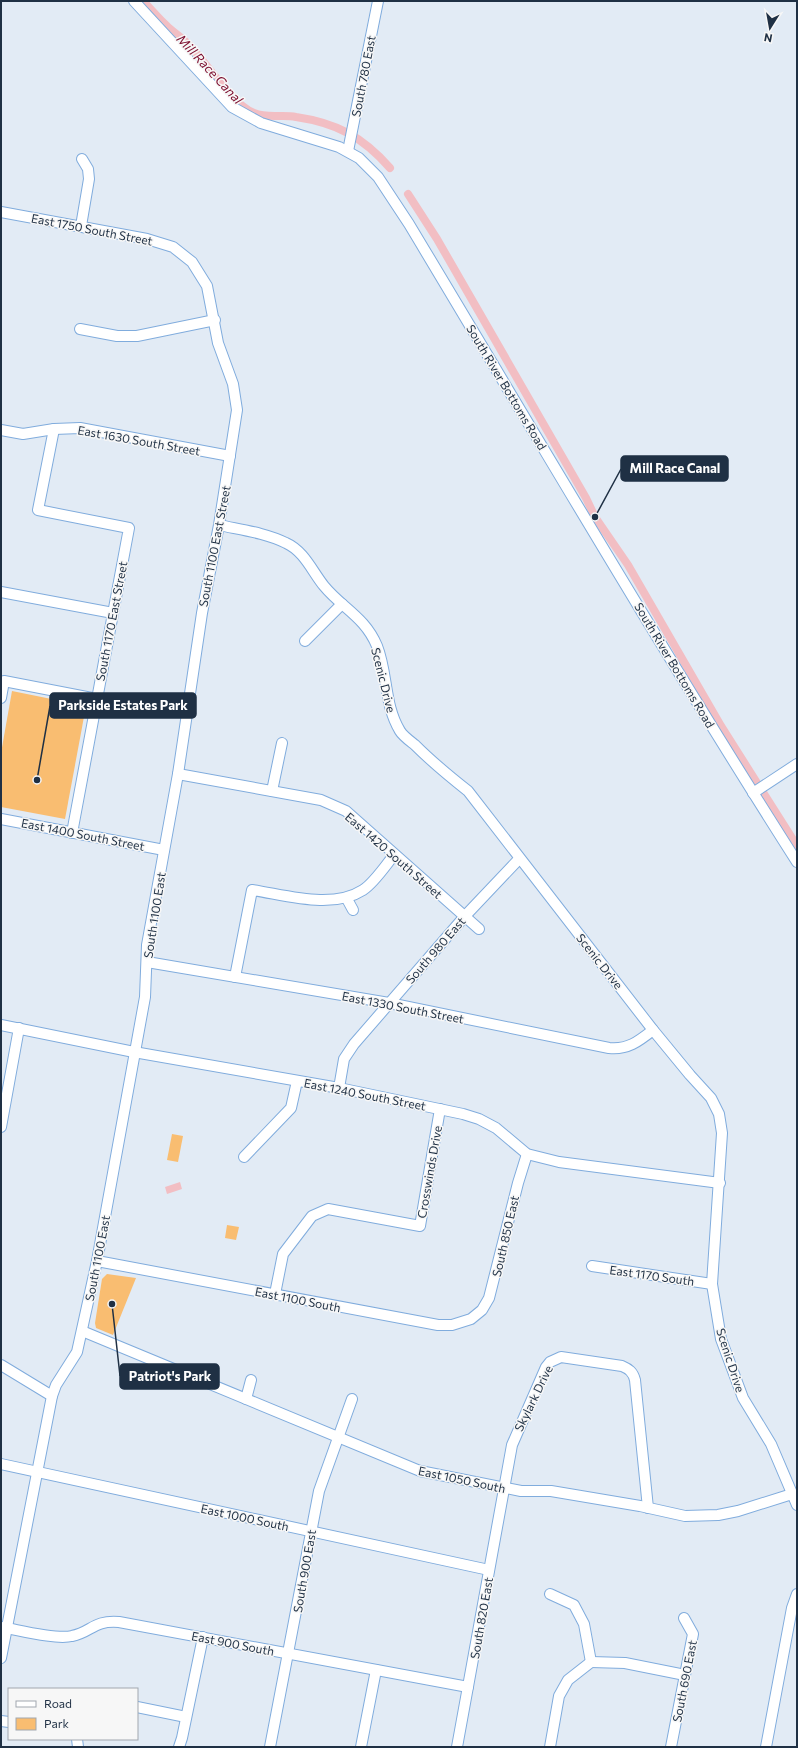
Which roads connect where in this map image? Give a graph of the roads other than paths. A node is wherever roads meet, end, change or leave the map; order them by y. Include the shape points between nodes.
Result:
1 (134, 1) edge
2 (378, 1) edge
3 (348, 151) junction
4 (82, 159) dead end
5 (1, 212) edge
6 (81, 226) junction
7 (181, 253) joint
8 (215, 320) junction
9 (80, 329) dead end
10 (54, 429) junction
11 (1, 430) edge
12 (230, 456) junction
13 (219, 525) junction
14 (1, 592) edge
15 (342, 604) junction
16 (113, 613) junction
17 (305, 640) dead end
18 (1, 698) edge
19 (96, 699) junction
20 (282, 743) dead end
21 (797, 764) edge
22 (178, 774) junction
23 (759, 790) junction
24 (272, 791) junction
25 (1, 819) edge
26 (72, 832) junction
27 (164, 850) junction
28 (394, 855) junction
29 (519, 859) junction
30 (797, 862) edge
31 (347, 899) junction
32 (353, 910) dead end
33 (464, 916) junction
34 (479, 929) dead end
35 (147, 962) junction
36 (235, 976) junction
37 (389, 1003) junction
38 (1, 1025) edge
39 (19, 1028) junction
40 (653, 1030) junction
41 (134, 1052) junction
42 (297, 1081) junction
43 (339, 1088) junction
44 (440, 1109) junction
45 (1, 1127) edge
46 (527, 1154) junction
47 (244, 1157) dead end
48 (720, 1183) junction
49 (97, 1261) junction
50 (592, 1266) dead end
51 (712, 1284) junction
52 (275, 1294) junction
53 (476, 1315) joint
54 (82, 1331) junction
55 (1, 1365) edge
56 (251, 1380) dead end
57 (52, 1396) junction
58 (246, 1399) junction
59 (352, 1399) dead end
60 (338, 1436) junction
61 (1, 1464) edge
62 (37, 1472) junction
63 (504, 1488) junction
64 (792, 1494) junction
65 (797, 1504) edge
66 (648, 1508) junction
67 (311, 1532) junction
68 (489, 1570) junction
69 (550, 1594) dead end
70 (797, 1594) edge
71 (684, 1618) dead end
72 (4, 1627) edge
73 (203, 1637) junction
74 (289, 1654) junction
75 (1, 1658) edge
76 (591, 1662) junction
77 (376, 1670) junction
78 (685, 1675) junction
79 (468, 1687) junction
80 (138, 1707) edge
81 (186, 1717) junction
82 (179, 1747) edge
83 (270, 1747) edge
84 (361, 1747) edge
85 (457, 1747) edge
86 (550, 1747) edge
87 (671, 1747) edge
88 (766, 1747) edge

1 - 3 street, South River Bottoms Road via 232,107 261,123
2 - 3 street, South 780 East
3 - 23 street, South River Bottoms Road via 369,167 393,198
4 - 6 street via 88,168 89,178
5 - 6 street, East 1750 South Street
6 - 7 street, East 1750 South Street via 147,239 173,247
7 - 8 street, South 1100 East Street via 192,262 207,286
8 - 9 street via 138,336 117,336
8 - 12 street, South 1100 East Street via 218,343 233,384 237,410
10 - 11 street, East 1630 South Street via 23,434
10 - 12 street, East 1630 South Street via 80,428
10 - 16 street, South 1170 East Street via 38,510 129,528
12 - 13 street, South 1100 East Street
13 - 15 street, Scenic Drive via 288,543 303,556 324,586
13 - 22 street, South 1100 East Street via 202,613
14 - 16 street
15 - 17 street
15 - 29 street, Scenic Drive via 364,624 377,646 388,699 401,732 468,791
16 - 19 street, South 1170 East Street
18 - 19 street via 4,681
19 - 26 street, South 1170 East Street
20 - 24 street
21 - 23 street
22 - 24 street, East 1420 South Street
22 - 27 street, South 1100 East Street
23 - 30 street, South River Bottoms Road
24 - 28 street, East 1420 South Street via 321,800 346,811
25 - 26 street, East 1400 South Street
26 - 27 street, East 1400 South Street
27 - 35 street, South 1100 East via 147,945
28 - 31 street via 365,889
28 - 33 street, East 1420 South Street
29 - 33 street, South 980 East
29 - 40 street, Scenic Drive
31 - 32 street
31 - 36 street via 324,901 252,890
33 - 34 street, East 1420 South Street
33 - 37 street, South 980 East
35 - 36 street, East 1330 South Street
35 - 41 street, South 1100 East via 145,997
36 - 37 street, East 1330 South Street
37 - 40 street, East 1330 South Street via 617,1049 633,1045
37 - 43 street, South 980 East via 344,1059
38 - 39 street, East 1240 South Street
39 - 41 street, East 1240 South Street
39 - 45 street
40 - 48 street, Scenic Drive via 711,1098 719,1114 722,1133
41 - 42 street, East 1240 South Street
41 - 49 street, South 1100 East
42 - 43 street, East 1240 South Street
42 - 47 street via 291,1108
43 - 44 street, East 1240 South Street
44 - 46 street, East 1240 South Street via 479,1119 496,1128
44 - 52 street, Crosswinds Drive via 420,1226 328,1209 312,1216 283,1254
46 - 48 street, East 1240 South Street via 559,1162
46 - 53 street, South 850 East via 492,1290 486,1304
48 - 51 street, Scenic Drive
49 - 52 street, East 1100 South
49 - 54 street, South 1100 East
50 - 51 street, East 1170 South
51 - 64 street, Scenic Drive via 721,1339 743,1398 771,1444
52 - 53 street, East 1100 South via 438,1325 459,1324
54 - 57 street, South 1100 East via 77,1352
54 - 58 street, East 1050 South
55 - 57 street
56 - 58 street
57 - 62 street, South 1100 East
58 - 60 street, East 1050 South
59 - 60 street, South 900 East
60 - 63 street, East 1050 South via 420,1471
60 - 67 street, South 900 East via 319,1491
61 - 62 street, East 1000 South
62 - 67 street, East 1000 South
62 - 72 street, South 1100 East
63 - 66 street, East 1050 South via 551,1492
63 - 66 street, Skylark Drive via 514,1439 546,1367 561,1357 622,1366 633,1374
63 - 68 street, South 820 East
64 - 65 street, Scenic Drive
64 - 66 street, East 1050 South via 738,1511 704,1516 671,1514
67 - 68 street, East 1000 South
67 - 74 street, South 900 East
68 - 79 street, South 820 East
69 - 76 street via 574,1605 584,1624
70 - 88 street via 792,1608
71 - 78 street, South 690 East via 693,1634
72 - 73 street, East 900 South via 64,1637 77,1635 98,1623 111,1621
72 - 75 street, South 1100 East
73 - 74 street, East 900 South
73 - 81 street
74 - 77 street, East 900 South
74 - 83 street, South 900 East
76 - 78 street via 625,1663
76 - 86 street via 568,1680 559,1696
77 - 79 street, East 900 South
77 - 84 street
78 - 87 street, South 690 East
79 - 85 street, South 820 East
80 - 81 street
81 - 82 street

